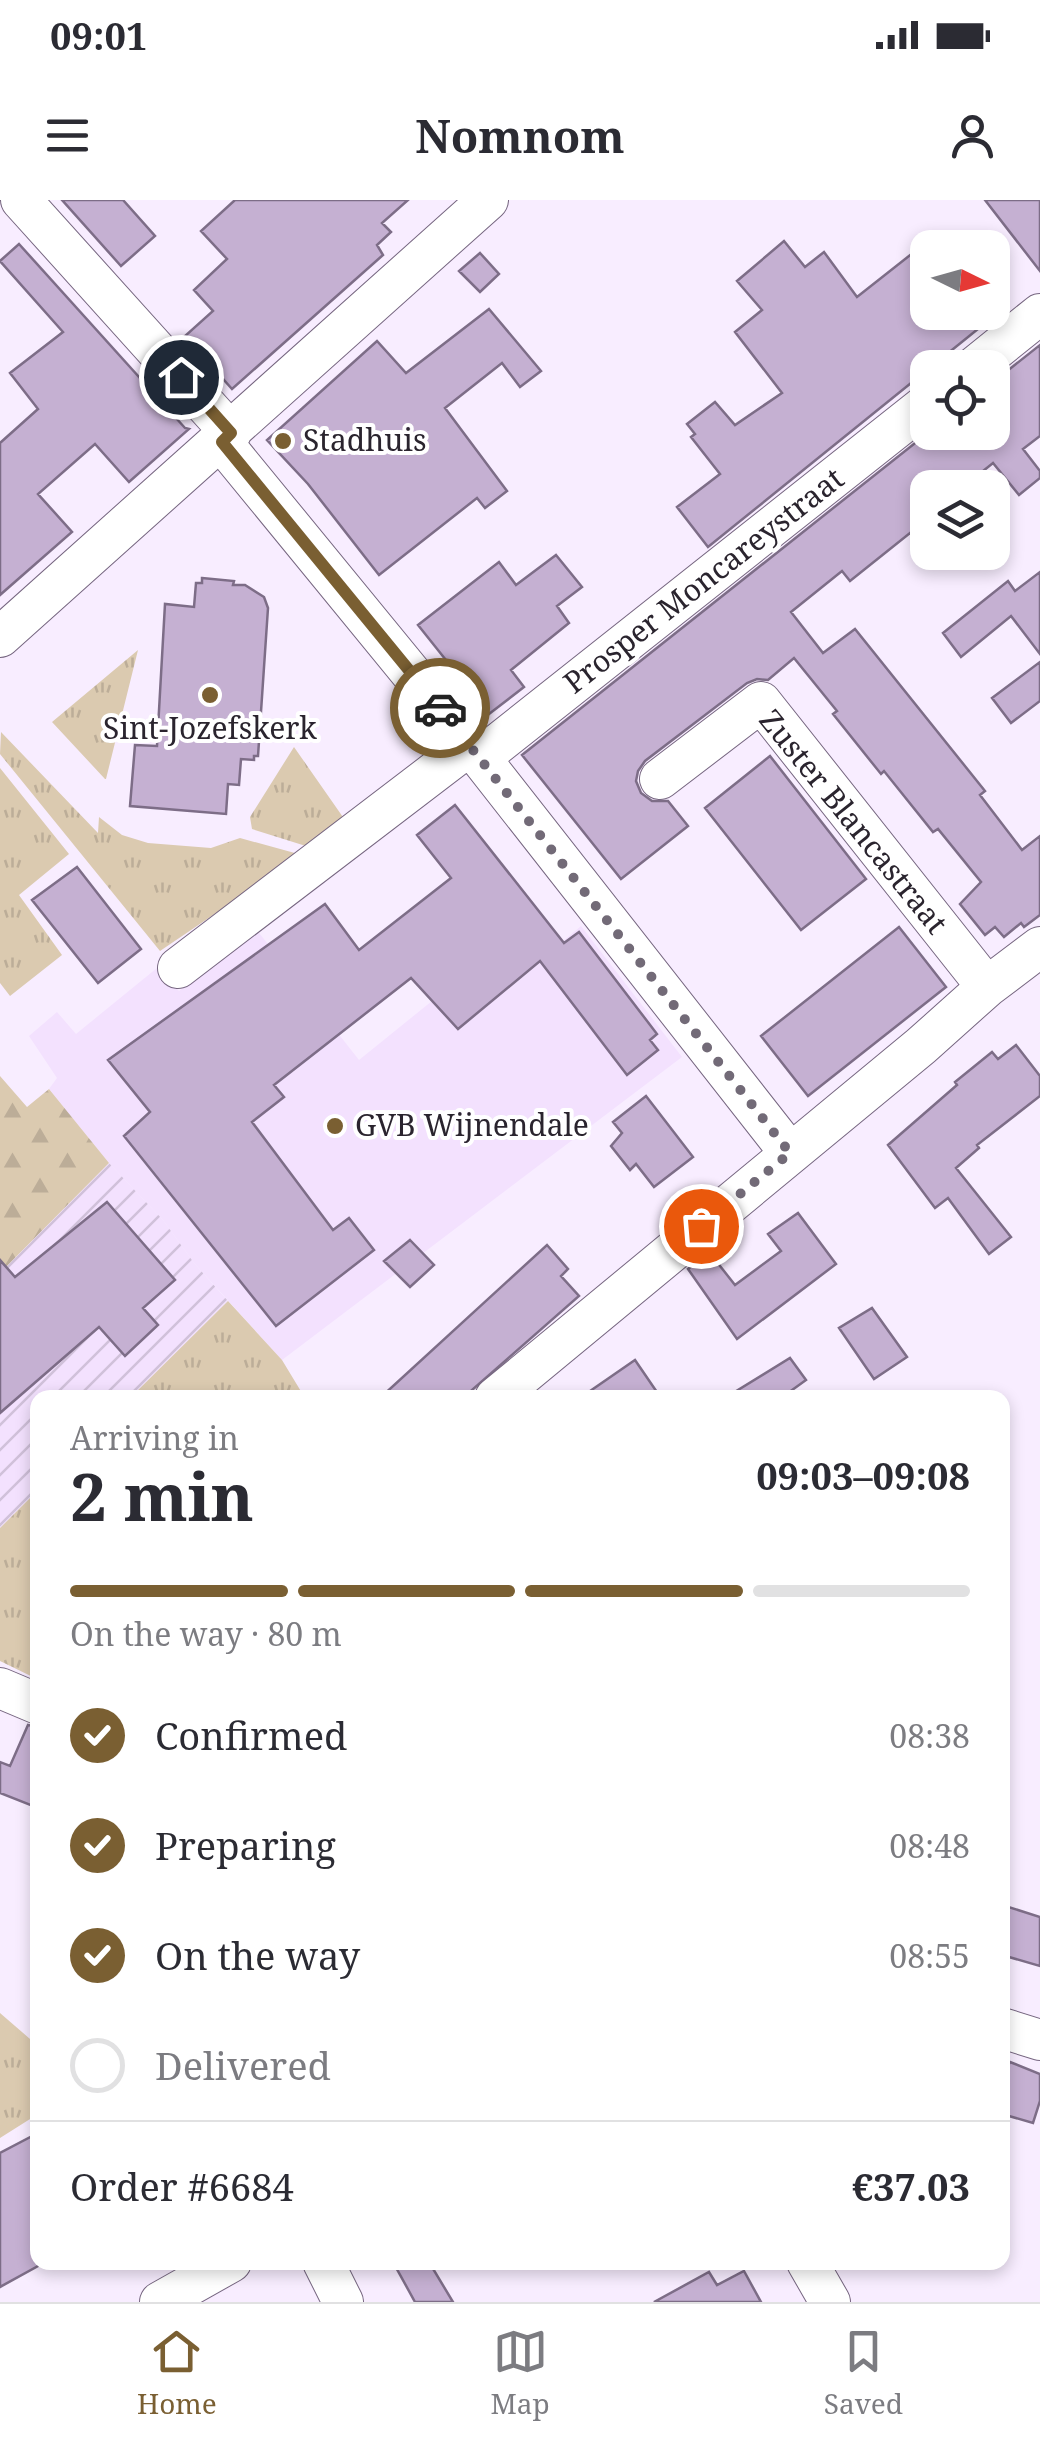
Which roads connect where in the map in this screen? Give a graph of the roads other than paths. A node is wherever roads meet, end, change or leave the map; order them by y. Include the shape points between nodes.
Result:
1 (22, 200) edge
2 (488, 200) edge
3 (1040, 314) edge
4 (995, 350) edge
5 (910, 418) edge
6 (226, 437) junction
7 (0, 637) edge
8 (475, 751) junction
9 (660, 779) dead end
10 (1040, 947) edge
11 (178, 968) dead end
12 (987, 987) junction
13 (790, 1153) junction
14 (505, 1390) edge
15 (0, 1688) edge
16 (30, 1701) edge
17 (1010, 2031) edge
18 (1040, 2040) edge
19 (217, 2270) edge
20 (326, 2270) edge
21 (812, 2270) edge
22 (160, 2302) edge
23 (342, 2302) edge
24 (830, 2302) edge

1 - 6 street
2 - 6 street
3 - 4 street
5 - 8 street, Prosper Moncareystraat
6 - 7 street
6 - 8 street
8 - 11 street, Prosper Moncareystraat
8 - 13 street
9 - 12 street, Zuster Blancastraat via 762,702
10 - 12 street
12 - 13 street
13 - 14 street
15 - 16 street
17 - 18 street
19 - 22 street
20 - 23 street
21 - 24 street

